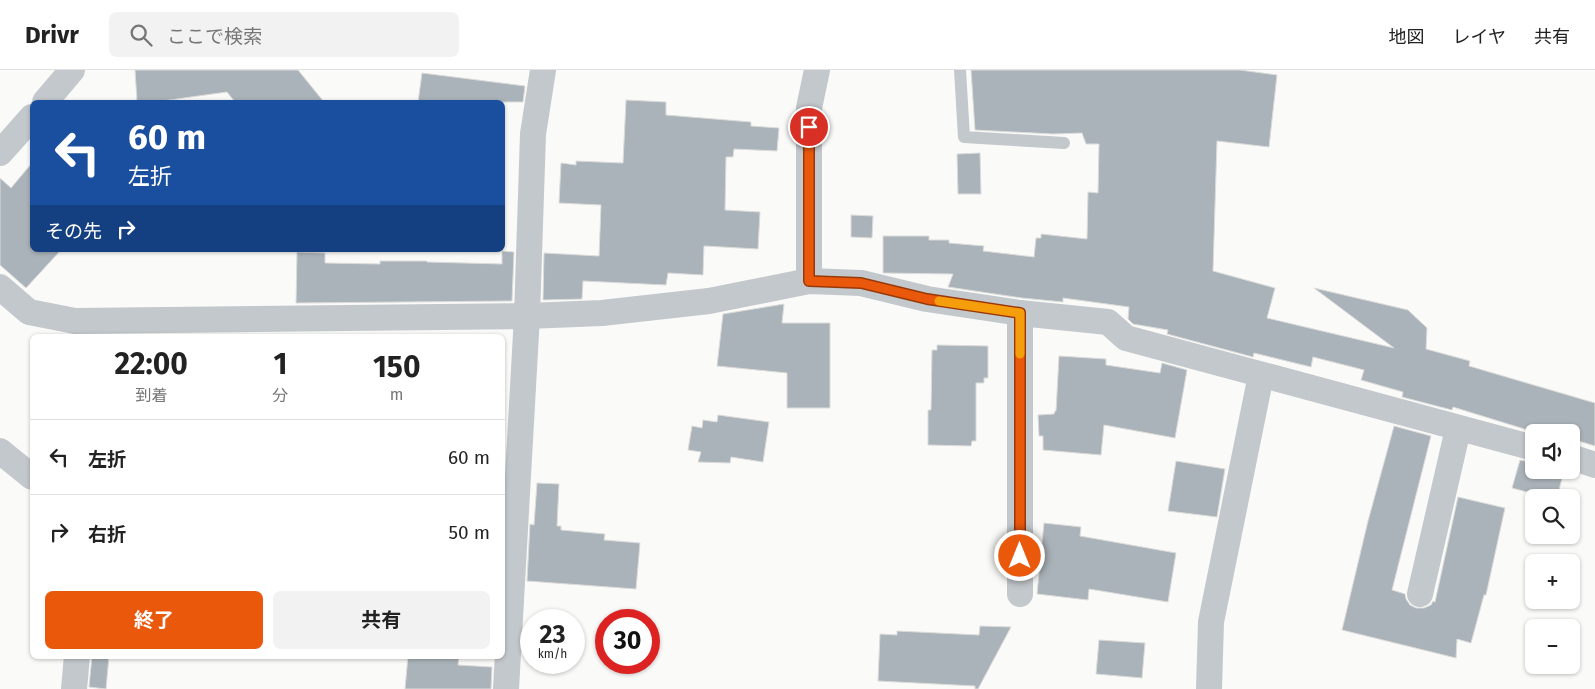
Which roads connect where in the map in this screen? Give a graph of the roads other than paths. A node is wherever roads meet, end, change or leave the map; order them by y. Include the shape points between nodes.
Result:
1 (72, 70) edge
2 (543, 70) edge
3 (816, 70) edge
4 (960, 70) edge
5 (47, 100) edge
6 (30, 119) edge
7 (1064, 143) dead end
8 (0, 153) edge
9 (809, 281) junction
10 (0, 288) edge
11 (1020, 313) junction
12 (527, 316) junction
13 (75, 328) edge
14 (1261, 375) junction
15 (1458, 429) junction
16 (1525, 446) edge
17 (0, 451) edge
18 (1580, 461) edge
19 (1595, 465) edge
20 (30, 475) edge
21 (1020, 594) dead end
22 (1420, 594) dead end
23 (77, 659) edge
24 (74, 689) edge
25 (506, 689) edge
26 (1209, 689) edge

1 - 5 street
2 - 12 street via 533,134
3 - 9 street via 809,108
4 - 7 lane via 964,137
6 - 8 street
9 - 11 street via 861,283 927,299
9 - 12 street via 709,301 602,313
10 - 13 street via 29,312
11 - 14 street via 1108,322 1126,338
11 - 21 street
12 - 13 street
12 - 25 street
14 - 15 street
14 - 26 street via 1211,622
15 - 16 street
15 - 22 street
17 - 20 street
18 - 19 street
23 - 24 street

